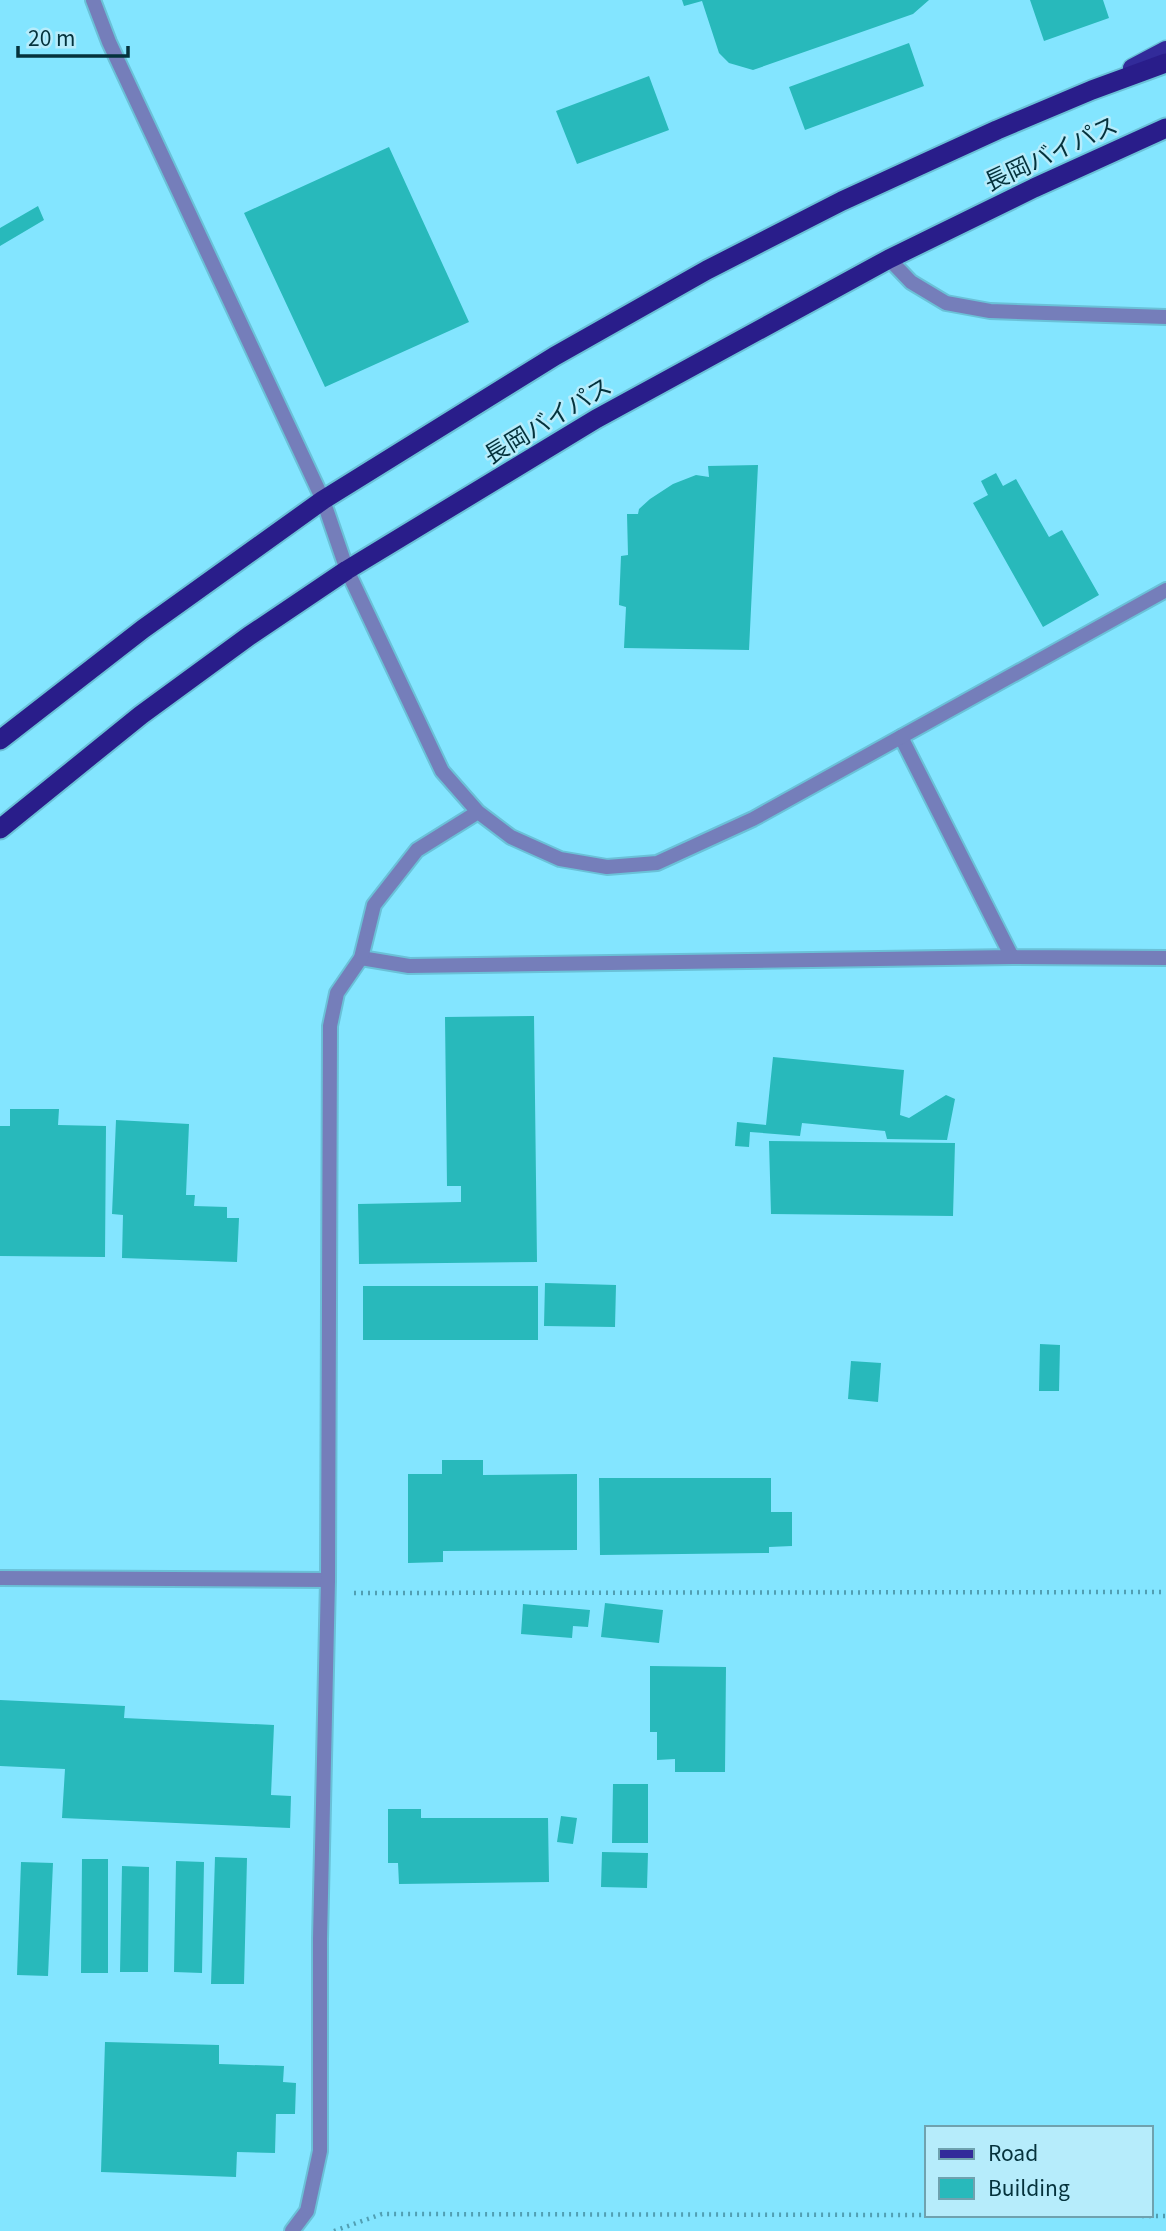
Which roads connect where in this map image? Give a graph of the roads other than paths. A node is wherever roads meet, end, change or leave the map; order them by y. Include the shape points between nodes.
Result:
1 (93, 0) edge
2 (1166, 50) edge
3 (1166, 63) edge
4 (1092, 90) junction
5 (1166, 128) edge
6 (889, 259) junction
7 (1166, 317) edge
8 (323, 500) junction
9 (347, 570) junction
10 (1166, 590) edge
11 (901, 737) junction
12 (0, 740) edge
13 (478, 812) junction
14 (0, 829) edge
15 (1012, 957) junction
16 (361, 958) junction
17 (1166, 958) edge
18 (0, 1578) edge
19 (328, 1580) junction
20 (292, 2231) edge

1 - 8 street
2 - 4 main road
3 - 4 highway, 長岡バイパス
4 - 8 highway, 長岡バイパス via 842,201 707,270 555,356
5 - 6 highway, 長岡バイパス
6 - 7 street via 911,282 946,303 990,311
6 - 9 highway, 長岡バイパス via 596,419
8 - 9 street
8 - 12 highway, 長岡バイパス
9 - 13 street via 442,771
9 - 14 highway, 長岡バイパス via 141,715
10 - 11 street
11 - 13 street via 753,819 657,863 607,867 560,859 511,837
11 - 15 street
13 - 16 street via 417,850 374,905
15 - 16 street via 409,967
15 - 17 street
16 - 19 street via 337,993 330,1026
18 - 19 street
19 - 20 street via 320,2151 307,2211

